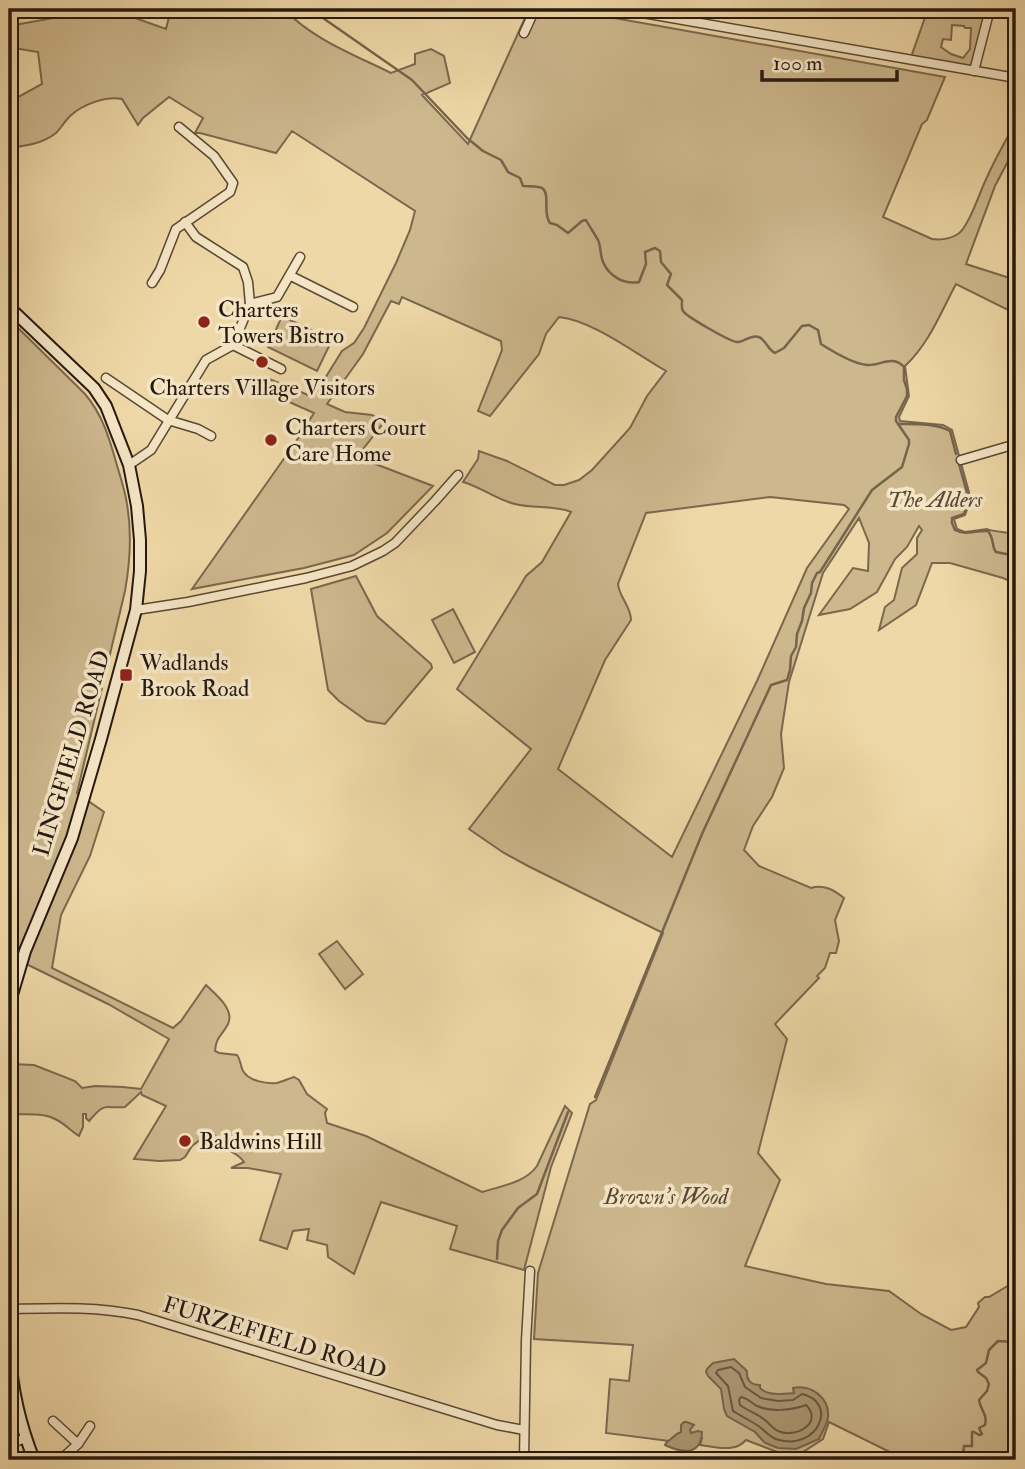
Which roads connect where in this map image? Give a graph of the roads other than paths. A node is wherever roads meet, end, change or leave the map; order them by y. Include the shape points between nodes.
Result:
1 (536, 9) edge
2 (620, 9) edge
3 (990, 9) edge
4 (524, 33) dead end
5 (974, 71) junction
6 (1016, 78) edge
7 (179, 127) dead end
8 (185, 222) junction
9 (300, 257) dead end
10 (291, 276) junction
11 (152, 283) dead end
12 (250, 304) junction
13 (9, 307) edge
14 (353, 307) dead end
15 (233, 345) junction
16 (282, 369) dead end
17 (106, 378) dead end
18 (168, 420) junction
19 (211, 436) dead end
20 (1016, 444) edge
21 (961, 460) dead end
22 (129, 465) junction
23 (458, 475) dead end
24 (136, 610) junction
25 (9, 1005) edge
26 (9, 1261) edge
27 (530, 1271) dead end
28 (10, 1277) edge
29 (11, 1309) junction
30 (53, 1422) dead end
31 (90, 1426) dead end
32 (524, 1430) junction
33 (26, 1438) junction
34 (9, 1444) edge
35 (78, 1444) junction
36 (34, 1460) edge
37 (61, 1460) edge
38 (524, 1460) edge

1 - 4 street
2 - 5 street
3 - 5 street
5 - 6 street
7 - 8 street via 214,156 233,183 230,192
8 - 11 street via 176,229
8 - 12 street via 196,237 243,267
9 - 10 street
10 - 12 street via 277,297
10 - 14 street
12 - 15 street
13 - 22 street, LINGFIELD ROAD via 94,388
15 - 16 street
15 - 18 street via 206,360
17 - 18 street
18 - 19 street
18 - 22 street via 150,450
20 - 21 street
22 - 24 street, LINGFIELD ROAD via 140,540
23 - 24 street via 395,543 352,566
24 - 25 street, LINGFIELD ROAD via 72,838 25,951
26 - 28 street
27 - 32 street
28 - 29 street
29 - 32 street, FURZEFIELD ROAD via 87,1308 138,1315
29 - 33 street via 12,1373
30 - 35 street
31 - 35 street
32 - 38 street
33 - 34 street
33 - 36 street
35 - 37 street

